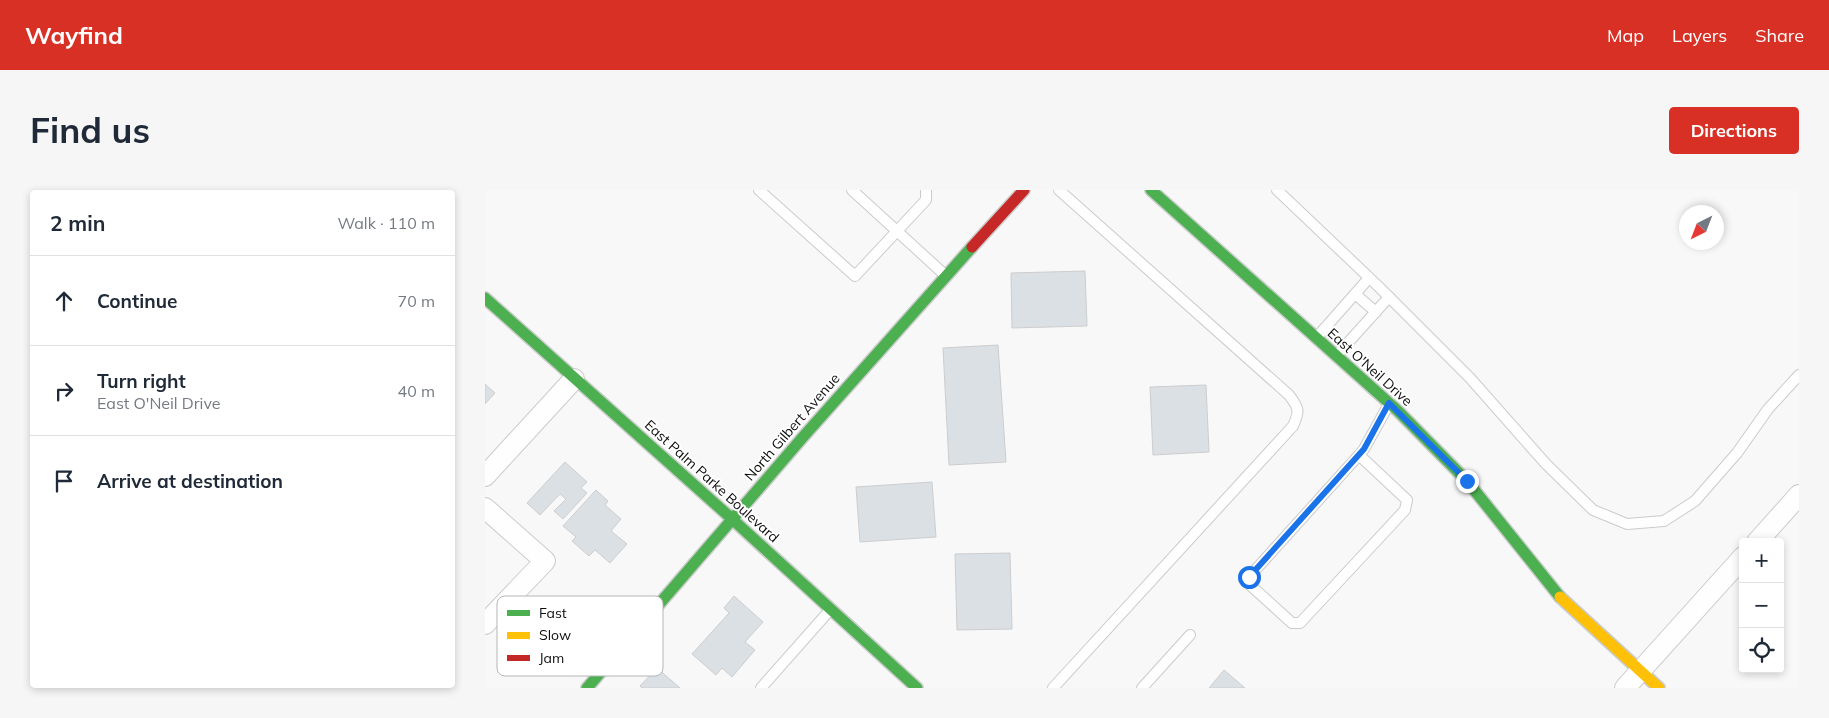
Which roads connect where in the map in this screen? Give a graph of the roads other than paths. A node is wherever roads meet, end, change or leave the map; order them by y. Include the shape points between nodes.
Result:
1 (759, 190) edge
2 (852, 190) edge
3 (926, 190) edge
4 (1024, 190) edge
5 (1059, 190) edge
6 (1151, 190) edge
7 (1277, 190) edge
8 (896, 231) junction
9 (945, 275) junction
10 (1369, 278) junction
11 (1355, 294) junction
12 (1389, 297) junction
13 (485, 298) edge
14 (1376, 312) junction
15 (1316, 338) junction
16 (1337, 356) junction
17 (1799, 375) edge
18 (574, 378) junction
19 (1389, 403) junction
20 (1359, 455) junction
21 (485, 476) edge
22 (1799, 495) edge
23 (485, 508) edge
24 (731, 518) junction
25 (1761, 538) edge
26 (1739, 562) edge
27 (512, 596) edge
28 (663, 598) edge
29 (831, 609) junction
30 (497, 611) edge
31 (485, 624) edge
32 (1190, 636) dead end
33 (1640, 671) junction
34 (597, 676) edge
35 (587, 688) edge
36 (761, 688) edge
37 (917, 688) edge
38 (1053, 688) edge
39 (1142, 688) edge
40 (1625, 688) edge
41 (1659, 688) edge

1 - 8 lane via 855,276
2 - 8 lane
3 - 8 lane via 926,200
4 - 9 street, North Gilbert Avenue
5 - 38 lane via 1289,395 1297,405 1298,415 1293,426
6 - 15 street, East O'Neil Drive
7 - 10 lane
8 - 9 lane
9 - 24 street, North Gilbert Avenue
10 - 11 lane
10 - 12 lane
11 - 14 lane
11 - 15 lane
12 - 14 lane
12 - 17 lane via 1593,510 1627,524 1664,521 1695,501
13 - 18 street, East Palm Parke Boulevard
14 - 16 lane
15 - 16 street, East O'Neil Drive
16 - 19 street, East O'Neil Drive
18 - 21 street
18 - 24 street, East Palm Parke Boulevard
19 - 20 lane
19 - 33 street, East O'Neil Drive via 1467,481 1562,599
20 - 20 lane via 1249,577 1249,584 1292,623 1300,623 1405,510 1407,500
22 - 25 street
23 - 27 street via 545,561
24 - 28 street, North Gilbert Avenue
24 - 29 street, East Palm Parke Boulevard
26 - 33 street
29 - 36 lane
29 - 37 street, East Palm Parke Boulevard
30 - 31 street
32 - 39 lane
33 - 40 street
33 - 41 street, East O'Neil Drive
34 - 35 street, North Gilbert Avenue

